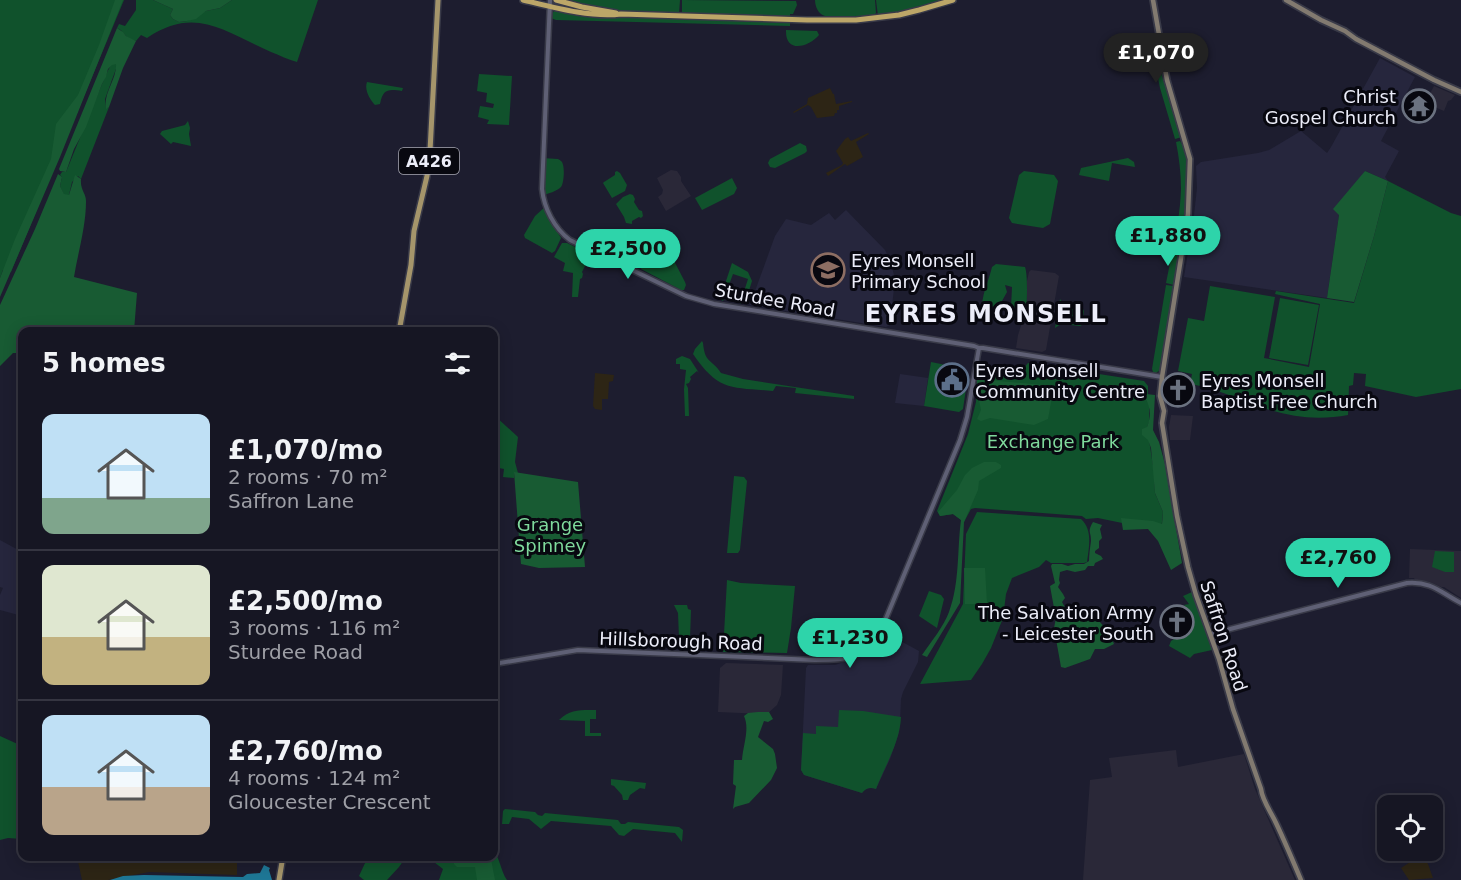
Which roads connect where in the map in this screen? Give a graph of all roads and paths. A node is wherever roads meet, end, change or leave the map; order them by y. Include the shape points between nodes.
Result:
1 (438, 0) edge
2 (523, 0) edge
3 (556, 0) edge
4 (954, 0) edge
5 (1153, 0) edge
6 (1286, 0) edge
7 (550, 3) edge
8 (621, 14) junction
9 (1461, 92) edge
10 (400, 327) edge
11 (979, 348) junction
12 (1162, 376) junction
13 (1461, 603) edge
14 (1211, 634) junction
15 (498, 663) edge
16 (282, 861) edge
17 (279, 878) edge
18 (1301, 880) edge

1 - 10 main road, A426 via 430,152
2 - 7 highway
3 - 8 highway
4 - 8 highway via 899,15 856,20
5 - 12 main road, Saffron Road via 1169,92 1190,159 1188,214
6 - 9 main road
7 - 8 highway via 600,14
7 - 11 street, Sturdee Road via 542,189 544,203 565,236 703,302
11 - 12 street, Sturdee Road
11 - 15 street, Hillsborough Road via 957,450 882,628 856,656 815,660 572,651
12 - 14 main road, Saffron Road via 1162,423 1177,516
13 - 14 street via 1433,586 1407,583
14 - 18 main road, Saffron Road via 1262,797
16 - 17 main road

